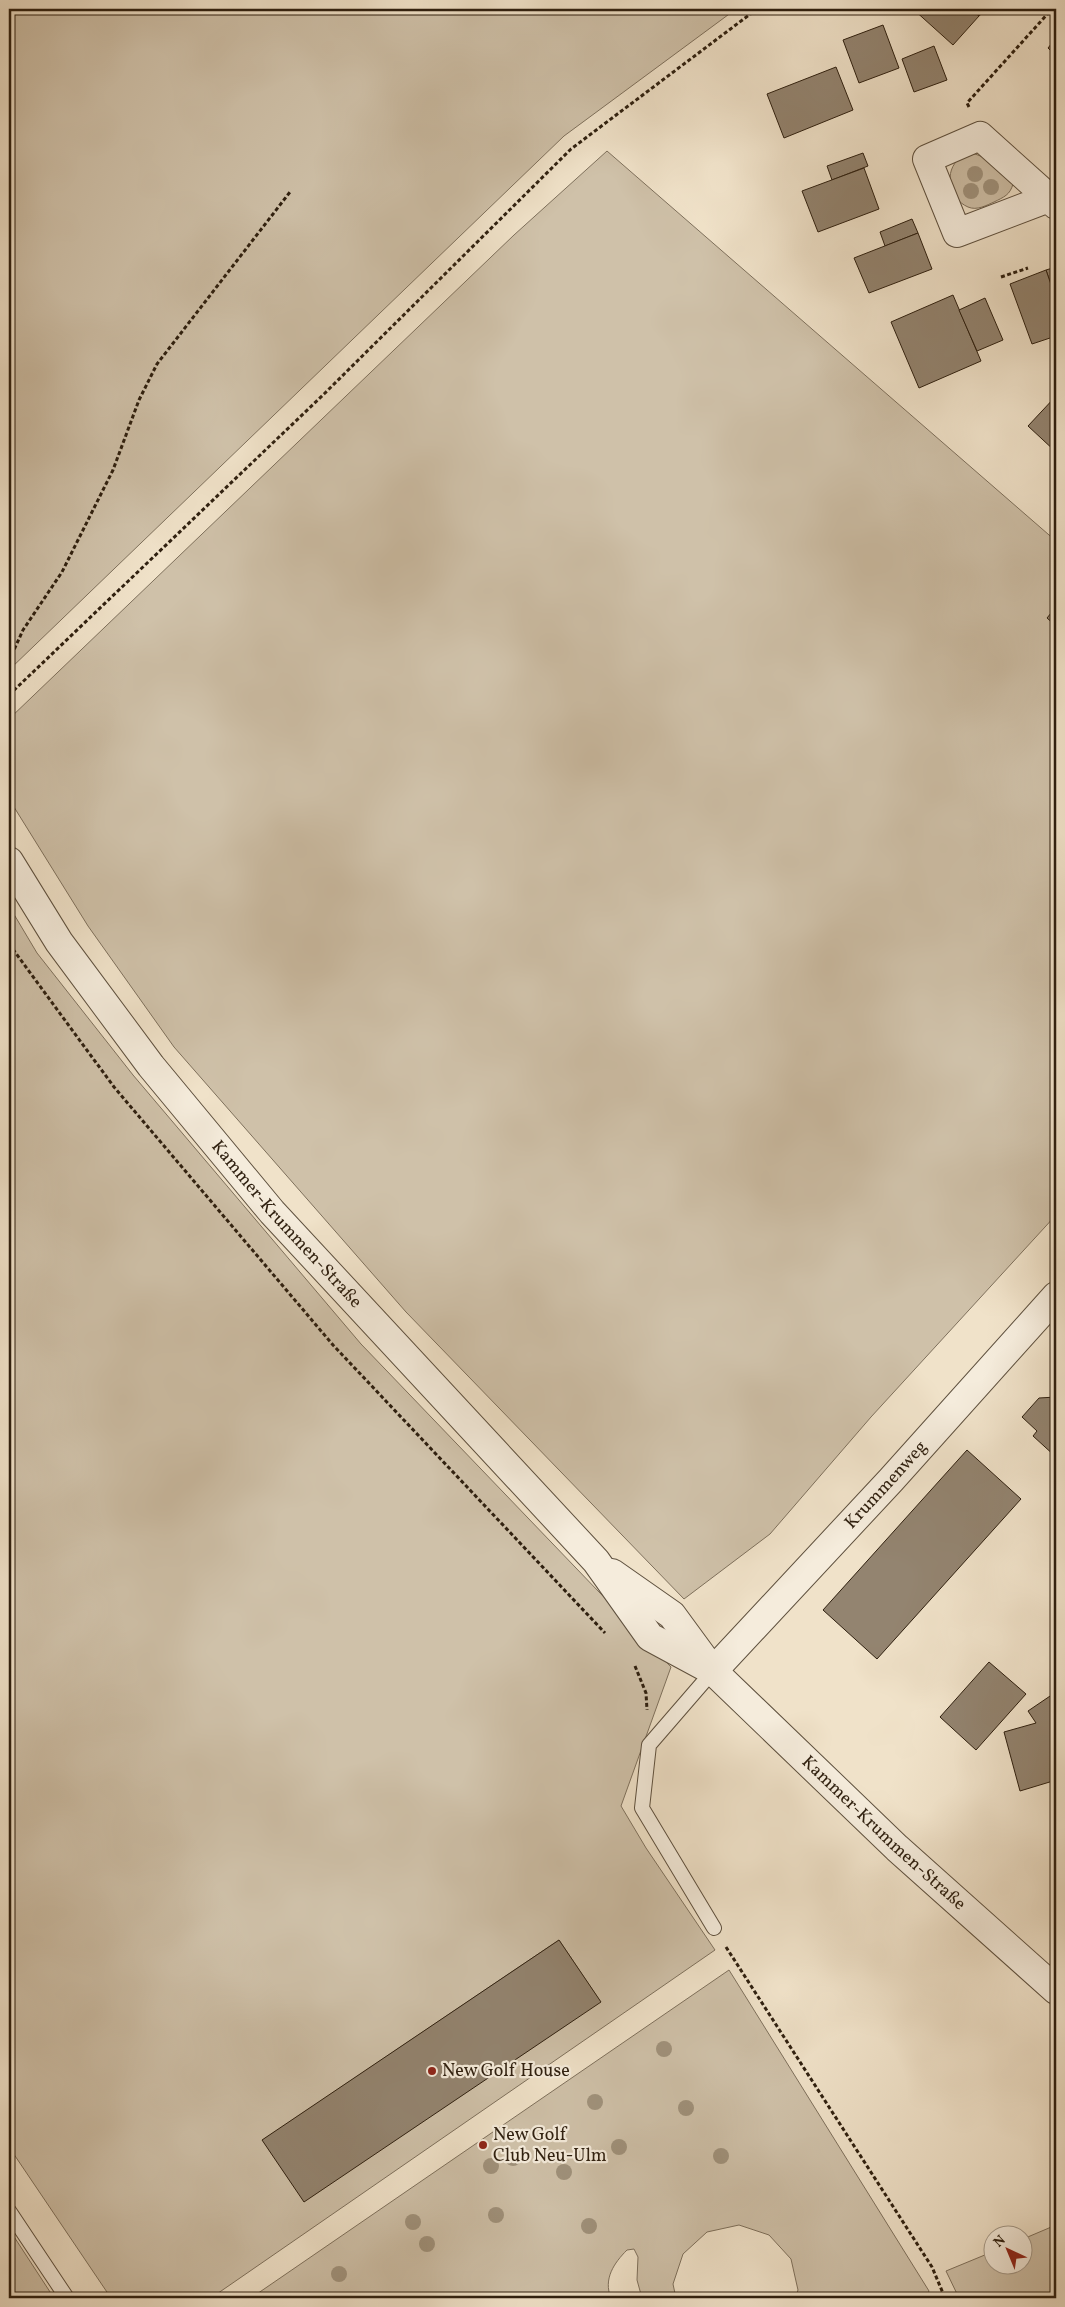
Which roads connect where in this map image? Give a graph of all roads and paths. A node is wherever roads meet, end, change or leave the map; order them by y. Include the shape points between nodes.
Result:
1 (756, 9) edge
2 (1052, 9) edge
3 (980, 136) junction
4 (290, 192) dead end
5 (1053, 201) edge
6 (1028, 268) dead end
7 (1000, 278) dead end
8 (9, 661) edge
9 (9, 695) edge
10 (9, 861) edge
11 (9, 944) edge
12 (1056, 1296) edge
13 (607, 1635) dead end
14 (634, 1664) dead end
15 (713, 1671) junction
16 (649, 1745) junction
17 (714, 1928) joint
18 (1056, 1990) edge
19 (9, 2211) edge
20 (67, 2298) edge
21 (946, 2298) edge

1 - 9 path via 571,149 324,394
2 - 3 path via 967,103
3 - 5 street
3 - 5 street via 927,159 957,233
4 - 8 path via 157,364 139,400 113,470 62,572 23,630
6 - 7 path
10 - 15 street, Kammer-Krummen-Straße via 59,942 145,1058 272,1212 596,1561 650,1637
11 - 13 path via 114,1087 333,1345
12 - 15 street, Krummenweg
14 - 16 path via 646,1694
15 - 16 lane
15 - 18 street, Kammer-Krummen-Straße via 896,1848
16 - 17 lane via 642,1808
17 - 21 path via 932,2267
19 - 20 lane

